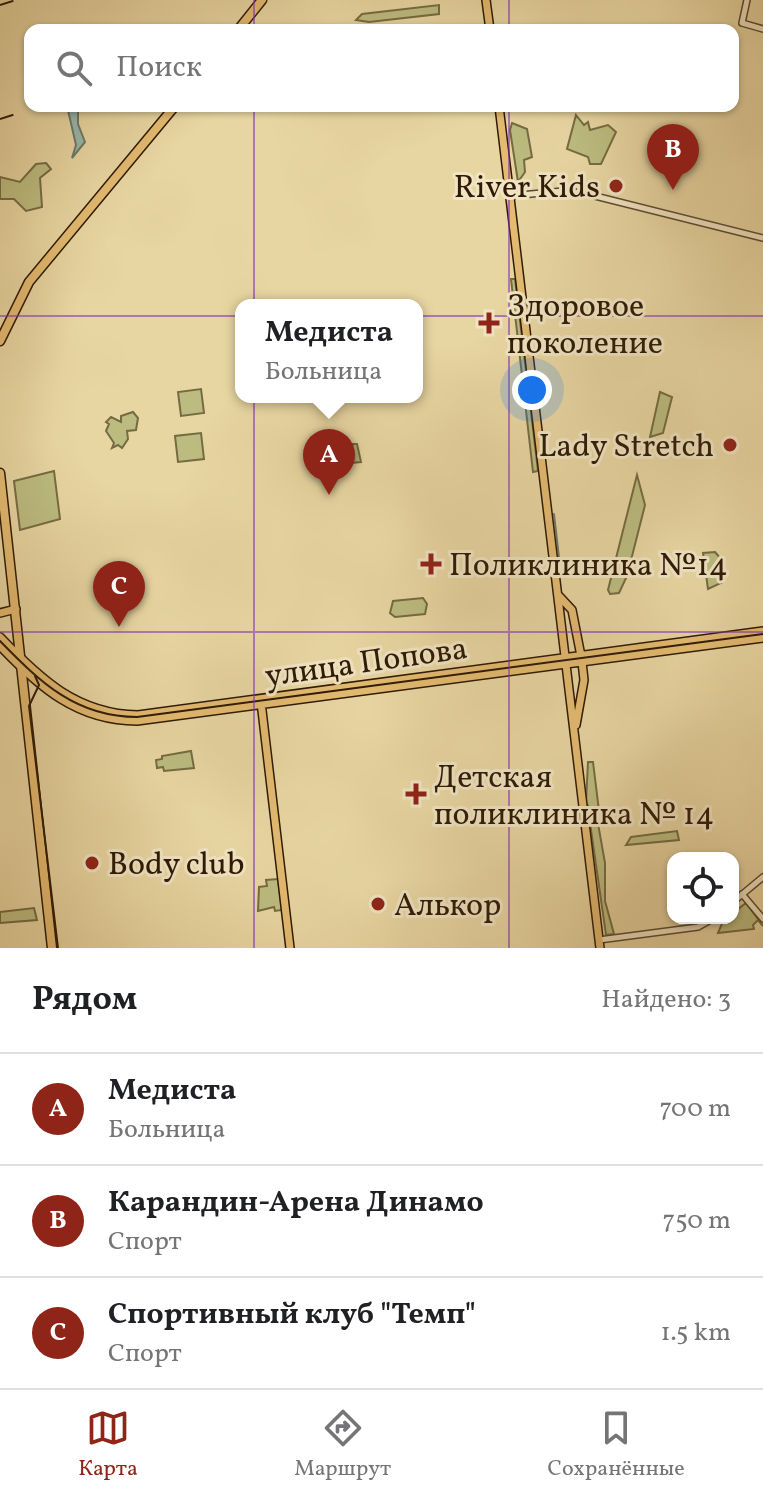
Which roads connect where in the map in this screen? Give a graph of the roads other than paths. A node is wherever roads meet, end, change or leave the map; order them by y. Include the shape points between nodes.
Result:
1 (262, 0) edge
2 (486, 0) edge
3 (747, 0) edge
4 (243, 24) edge
5 (489, 24) edge
6 (763, 29) edge
7 (170, 112) edge
8 (500, 112) edge
9 (510, 196) junction
10 (763, 238) edge
11 (0, 341) edge
12 (0, 473) edge
13 (558, 596) junction
14 (16, 609) junction
15 (0, 613) edge
16 (763, 631) edge
17 (0, 637) edge
18 (763, 638) edge
19 (0, 646) edge
20 (635, 652) junction
21 (581, 659) junction
22 (20, 660) junction
23 (566, 661) junction
24 (20, 677) junction
25 (35, 682) junction
26 (23, 702) junction
27 (261, 703) junction
28 (242, 705) junction
29 (575, 739) junction
30 (763, 877) edge
31 (742, 894) junction
32 (739, 897) edge
33 (763, 919) edge
34 (703, 924) edge
35 (600, 944) edge
36 (52, 948) edge
37 (290, 948) edge

1 - 4 highway
2 - 5 main road
3 - 6 street via 742,23
7 - 11 highway via 29,282
8 - 9 main road
9 - 10 street via 583,193
9 - 13 main road
12 - 14 highway
13 - 21 main road via 572,610
13 - 23 main road
14 - 15 main road
14 - 22 highway
16 - 20 main road, улица Попова
17 - 22 main road, улица Попова
18 - 20 main road, улица Попова
19 - 22 main road, улица Попова
20 - 21 main road, улица Попова
21 - 23 main road, улица Попова
21 - 29 main road via 584,680
22 - 24 highway
22 - 24 main road
22 - 25 main road, улица Попова
22 - 28 main road, улица Попова via 74,701 120,714
23 - 27 main road, улица Попова
23 - 29 main road
24 - 26 highway
25 - 26 main road
25 - 28 main road, улица Попова via 79,710 118,720 147,721
26 - 36 highway
27 - 28 main road, улица Попова
27 - 37 main road
29 - 35 main road
30 - 31 street
31 - 32 street
31 - 33 street
34 - 35 street

